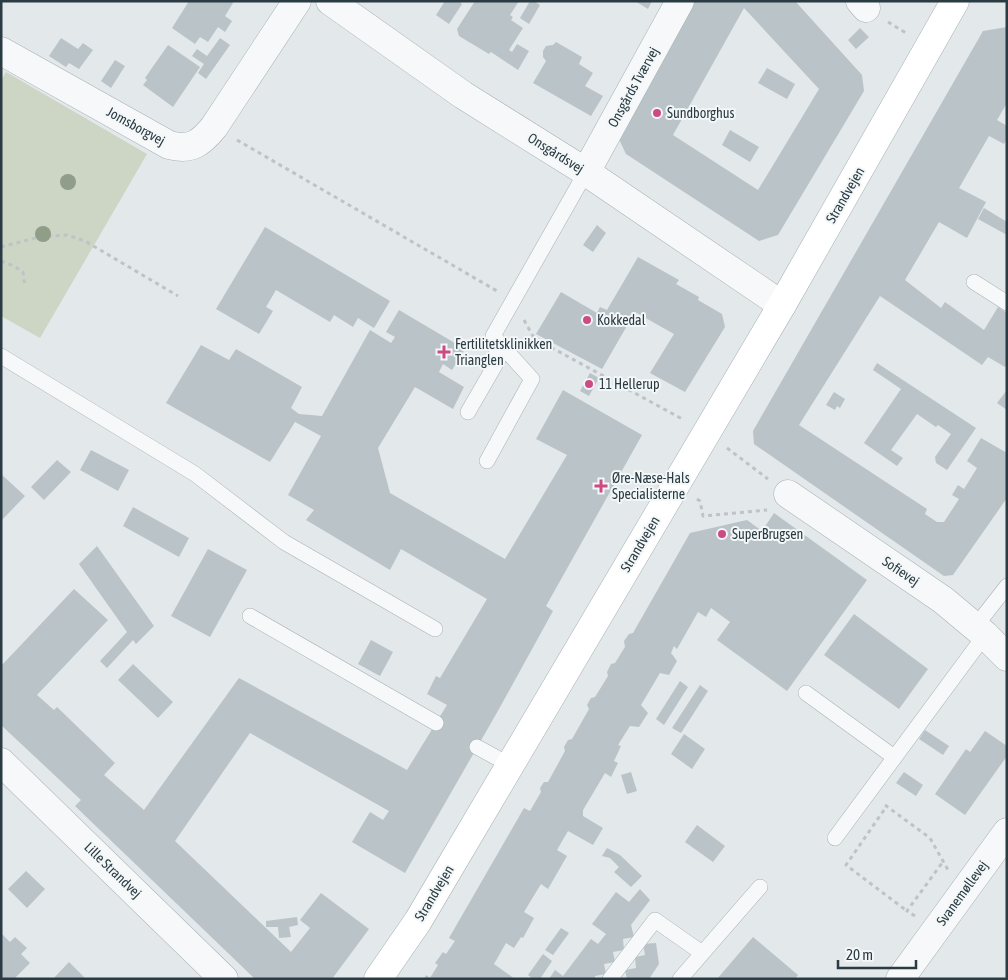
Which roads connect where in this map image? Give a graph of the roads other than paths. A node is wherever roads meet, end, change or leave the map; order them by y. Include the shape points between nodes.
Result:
1 (297, 1) edge
2 (330, 1) edge
3 (680, 1) edge
4 (955, 1) edge
5 (2, 53) edge
6 (586, 172) junction
7 (974, 282) dead end
8 (1007, 303) edge
9 (782, 304) junction
10 (493, 336) junction
11 (1, 356) edge
12 (468, 412) dead end
13 (487, 461) dead end
14 (777, 497) road end
15 (1007, 586) edge
16 (250, 616) dead end
17 (435, 629) dead end
18 (980, 631) junction
19 (1007, 657) edge
20 (806, 693) dead end
21 (436, 723) dead end
22 (477, 747) dead end
23 (894, 757) junction
24 (1, 762) edge
25 (510, 765) junction
26 (1007, 832) edge
27 (835, 838) dead end
28 (760, 887) dead end
29 (702, 953) junction
30 (224, 979) edge
31 (378, 979) edge
32 (610, 979) edge
33 (680, 979) edge
34 (900, 979) edge

1 - 5 street, Jomsborgvej via 214,126 193,146 178,148 169,145
2 - 6 street, Onsgårdsvej via 463,95
3 - 6 street, Onsgårds Tværvej
4 - 9 main road, Strandvejen
6 - 9 street, Onsgårdsvej
6 - 10 lane
7 - 8 lane
9 - 25 main road, Strandvejen
10 - 12 lane via 498,360
10 - 13 lane via 532,379
11 - 17 lane via 195,474 284,542
14 - 18 street, Sofievej via 943,600
15 - 18 lane
16 - 21 lane
18 - 19 street, Sofievej
18 - 23 lane
20 - 23 lane
22 - 25 lane
23 - 27 lane
24 - 30 street, Lille Strandvej
25 - 31 main road, Strandvejen via 418,921
26 - 34 street, Svanemøllevej
28 - 29 lane
29 - 32 lane via 655,920
29 - 33 lane

